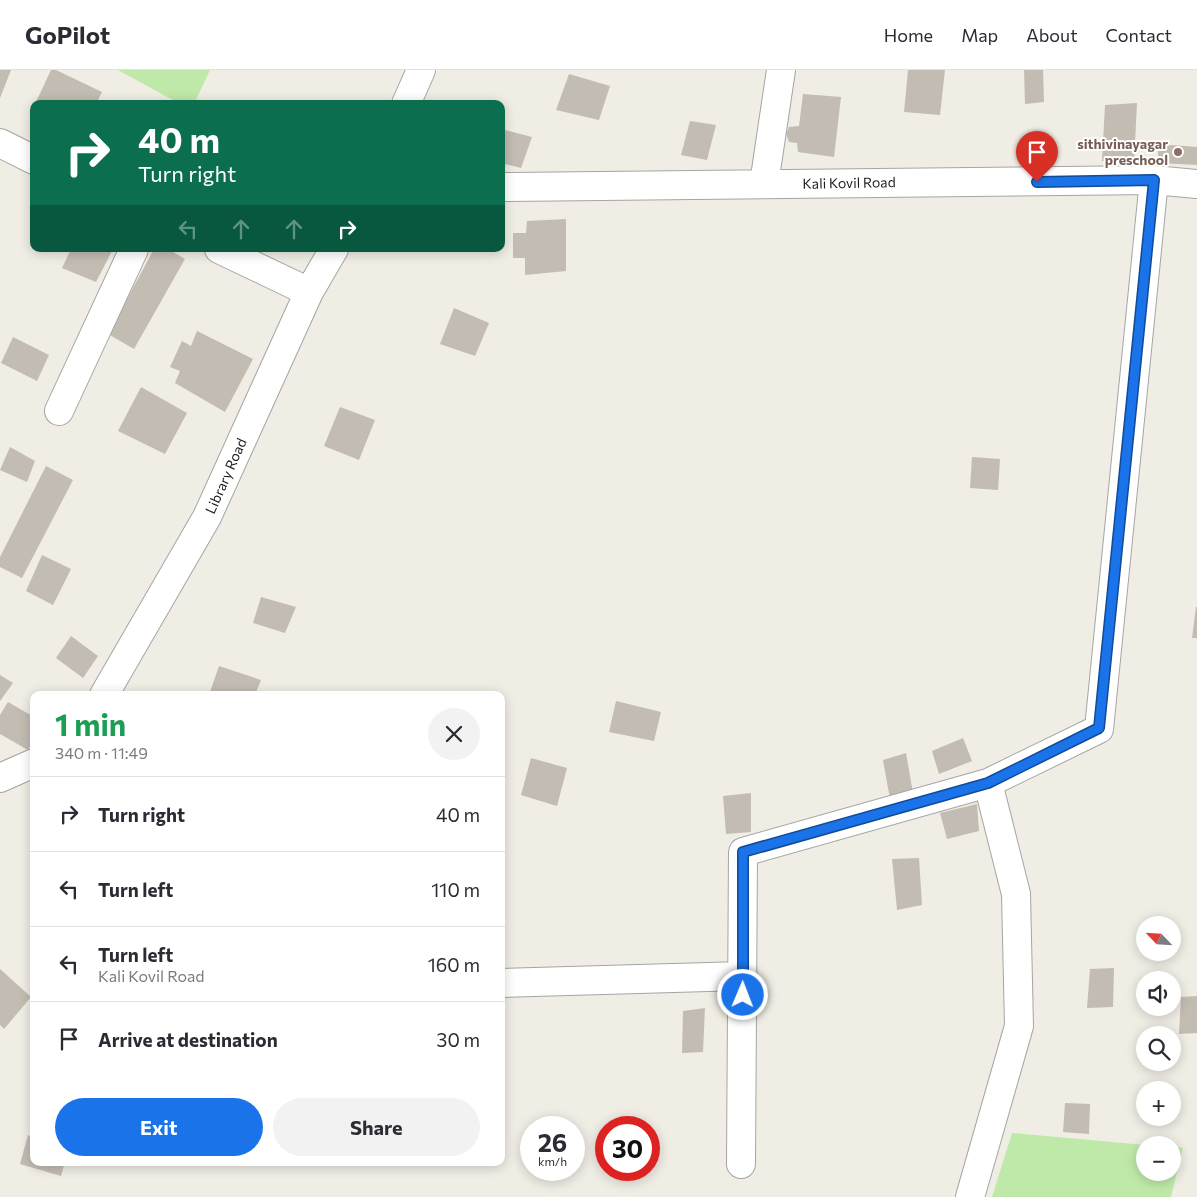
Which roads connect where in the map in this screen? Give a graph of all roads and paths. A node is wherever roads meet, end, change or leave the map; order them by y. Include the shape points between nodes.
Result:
1 (421, 70) edge
2 (781, 70) edge
3 (408, 100) edge
4 (0, 143) edge
5 (30, 158) edge
6 (1154, 180) junction
7 (764, 184) junction
8 (1197, 184) edge
9 (505, 187) edge
10 (133, 252) edge
11 (225, 252) edge
12 (332, 252) edge
13 (309, 292) junction
14 (59, 410) dead end
15 (106, 691) edge
16 (30, 765) edge
17 (0, 778) edge
18 (988, 783) junction
19 (743, 976) junction
20 (505, 983) edge
21 (742, 1164) dead end
22 (970, 1197) edge

1 - 3 street
2 - 7 street
4 - 5 street
6 - 7 street, Kali Kovil Road
6 - 8 street, Kali Kovil Road
6 - 18 street via 1099,728
7 - 9 street, Kali Kovil Road
10 - 14 street
11 - 13 street
12 - 13 street, Library Road
13 - 15 street, Library Road via 207,517
16 - 17 street
18 - 19 street via 743,852
18 - 22 street via 1016,894 1019,1026
19 - 20 street
19 - 21 street

